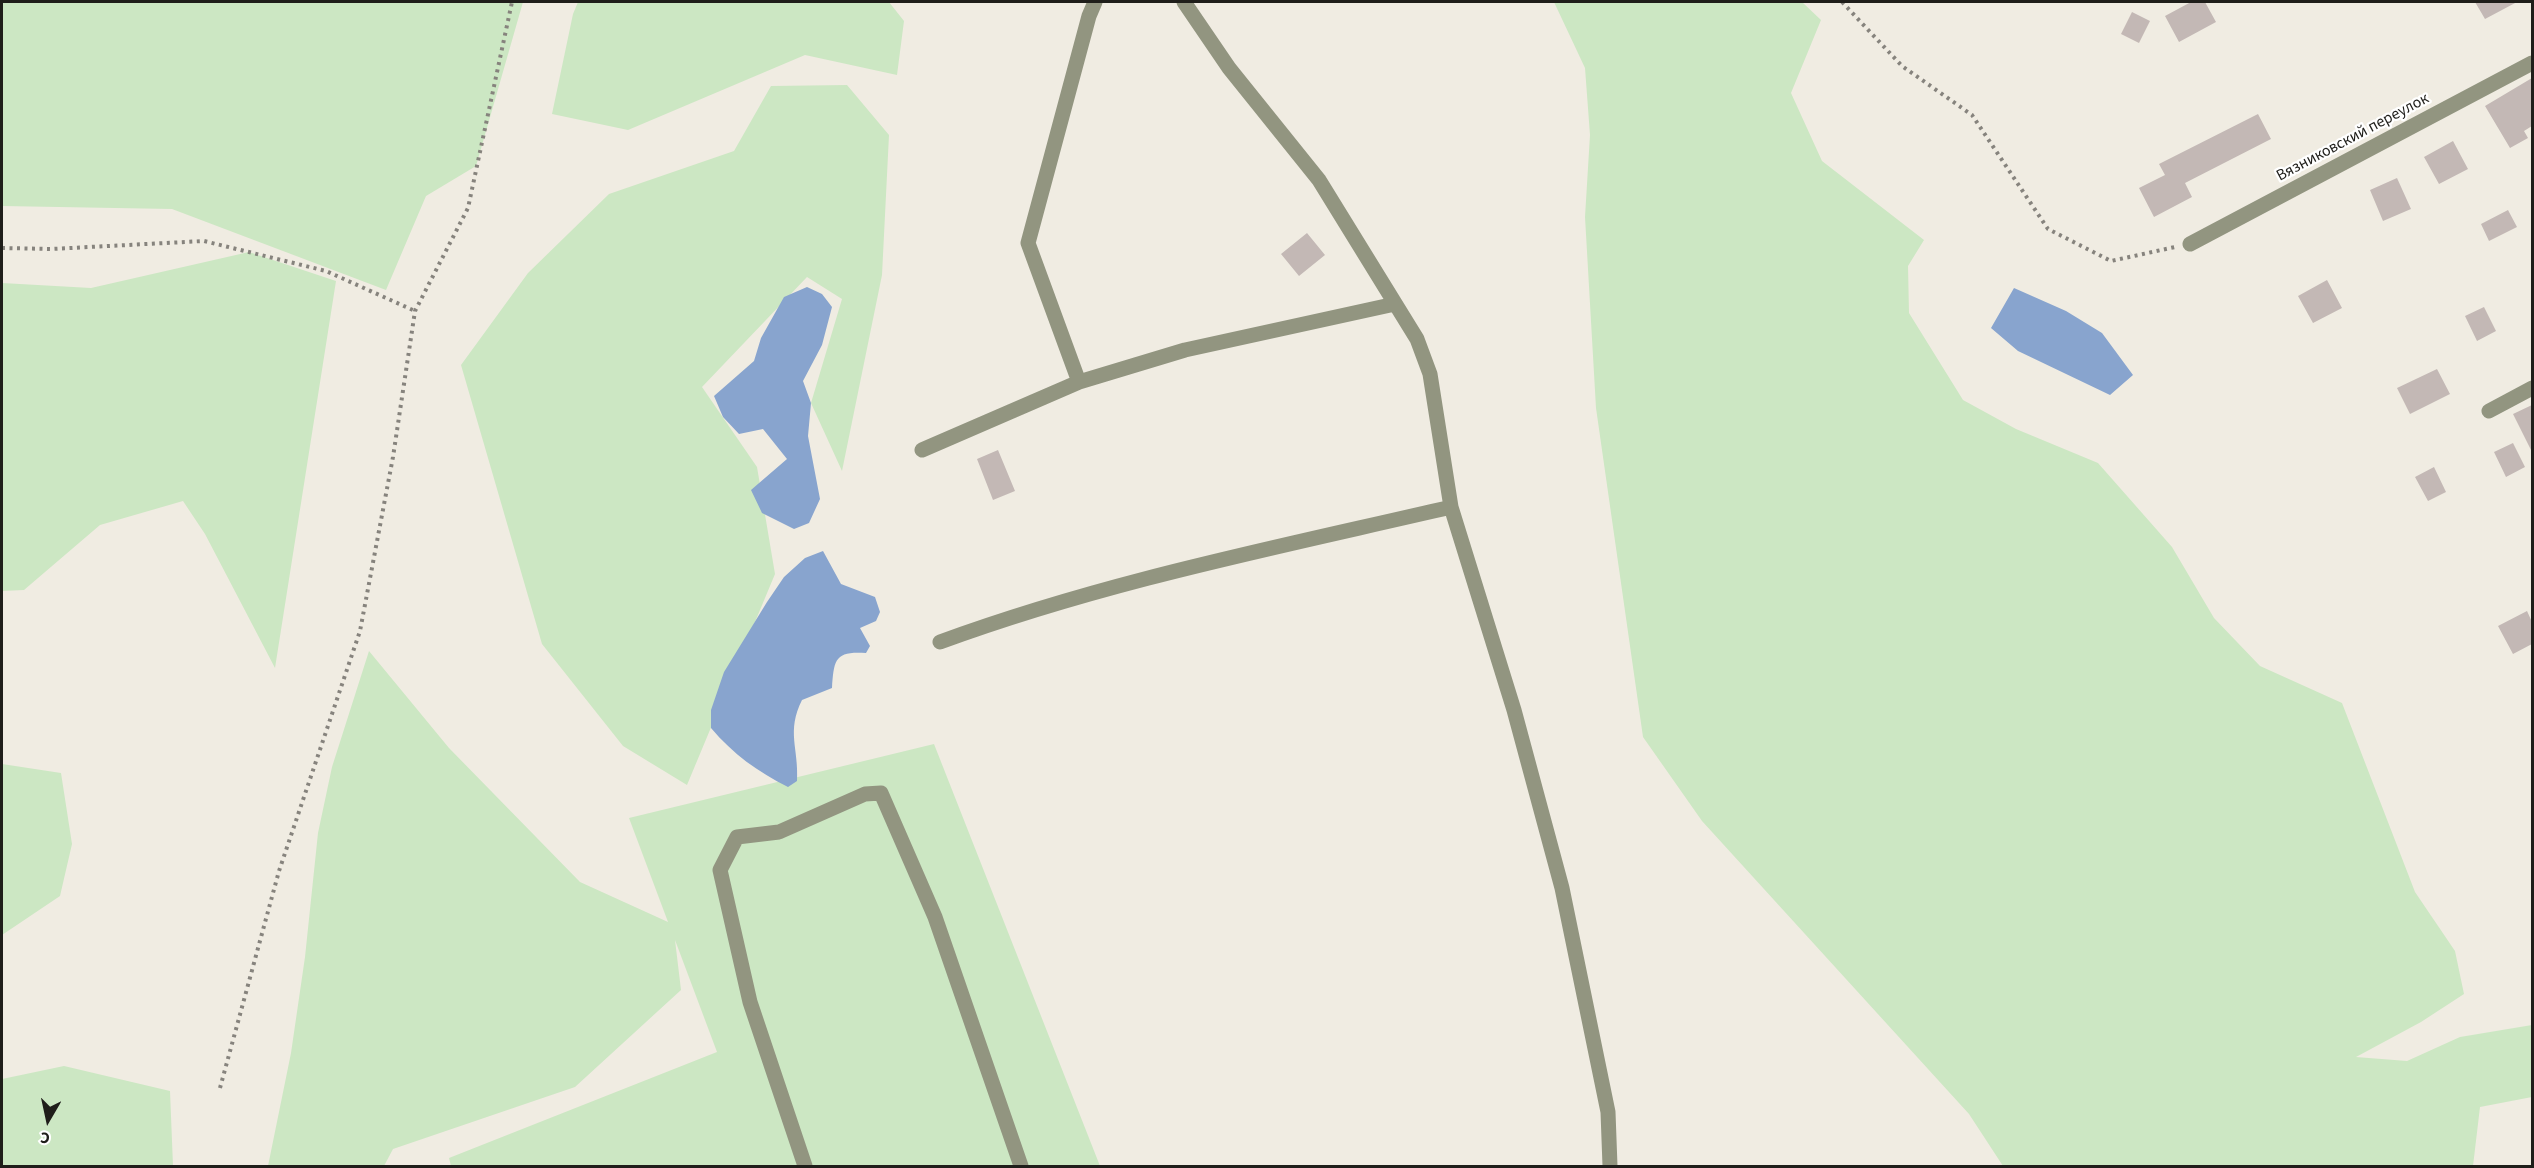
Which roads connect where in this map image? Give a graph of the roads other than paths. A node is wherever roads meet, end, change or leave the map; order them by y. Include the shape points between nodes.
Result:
1 (1095, 2) edge
2 (1184, 2) edge
3 (2532, 63) edge
4 (2190, 244) road end
5 (1395, 304) junction
6 (1078, 382) junction
7 (2532, 388) edge
8 (2489, 411) dead end
9 (922, 450) dead end
10 (1451, 507) junction
11 (940, 642) dead end
12 (805, 1167) edge
13 (1021, 1167) edge
14 (1610, 1167) edge

1 - 6 street via 1028,243
2 - 5 street via 1228,68 1319,180
3 - 4 street, Вязниковский переулок
5 - 6 street via 1185,350
5 - 10 street via 1417,339 1430,374
6 - 9 street
7 - 8 street
10 - 11 street via 1148,577 1000,620
10 - 14 street via 1514,710 1562,888 1608,1112
12 - 13 street via 750,1002 720,870 737,837 779,832 865,794 881,793 935,917

